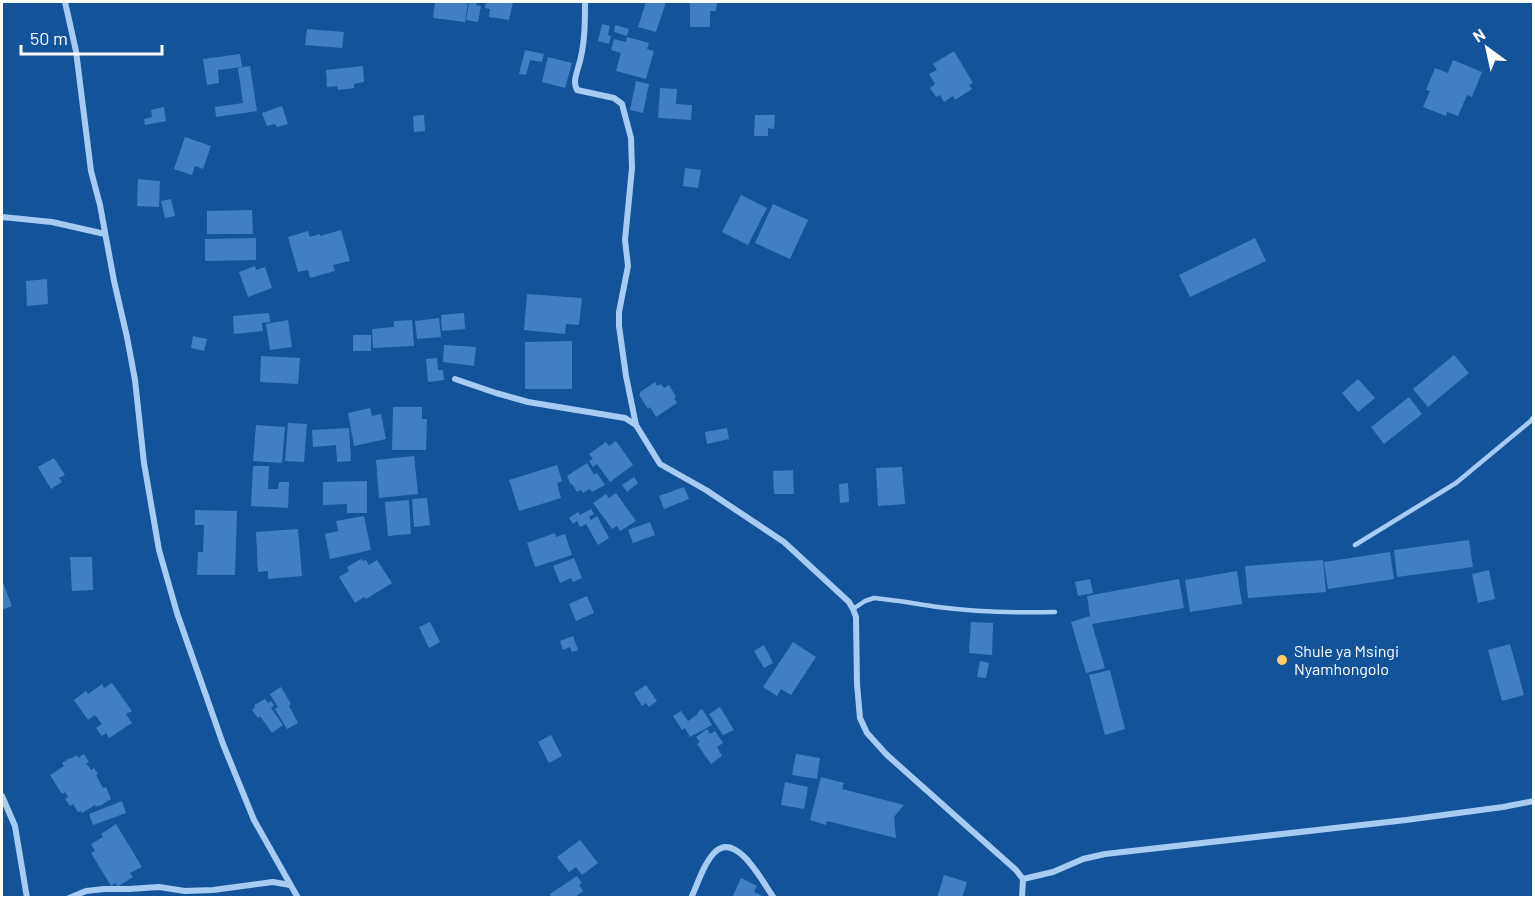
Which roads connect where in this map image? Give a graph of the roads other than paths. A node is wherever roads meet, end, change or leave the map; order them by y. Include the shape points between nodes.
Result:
1 (65, 2) edge
2 (585, 2) edge
3 (2, 217) edge
4 (105, 234) junction
5 (455, 379) dead end
6 (1533, 419) edge
7 (636, 425) junction
8 (1355, 545) dead end
9 (854, 609) junction
10 (1054, 612) dead end
11 (2, 796) edge
12 (1533, 801) edge
13 (1023, 879) junction
14 (290, 885) junction
15 (27, 897) edge
16 (69, 897) edge
17 (298, 897) edge
18 (691, 897) edge
19 (774, 897) edge
20 (1022, 897) edge

1 - 4 street via 76,51 91,171
2 - 7 street via 583,53 574,86 622,104 631,138 628,266 619,326
3 - 4 street via 52,222
4 - 14 street via 135,380 159,550 223,744 254,820
5 - 7 street via 528,402 626,418
6 - 8 lane via 1456,483
7 - 9 street via 660,464 784,542
9 - 10 lane via 874,598 941,608
9 - 13 street via 860,718 867,733
11 - 15 street via 15,826
12 - 13 street via 1106,854
13 - 20 street
14 - 16 street via 273,882 185,891 159,887 104,889
14 - 17 street
18 - 19 street via 714,853 728,846 743,855

